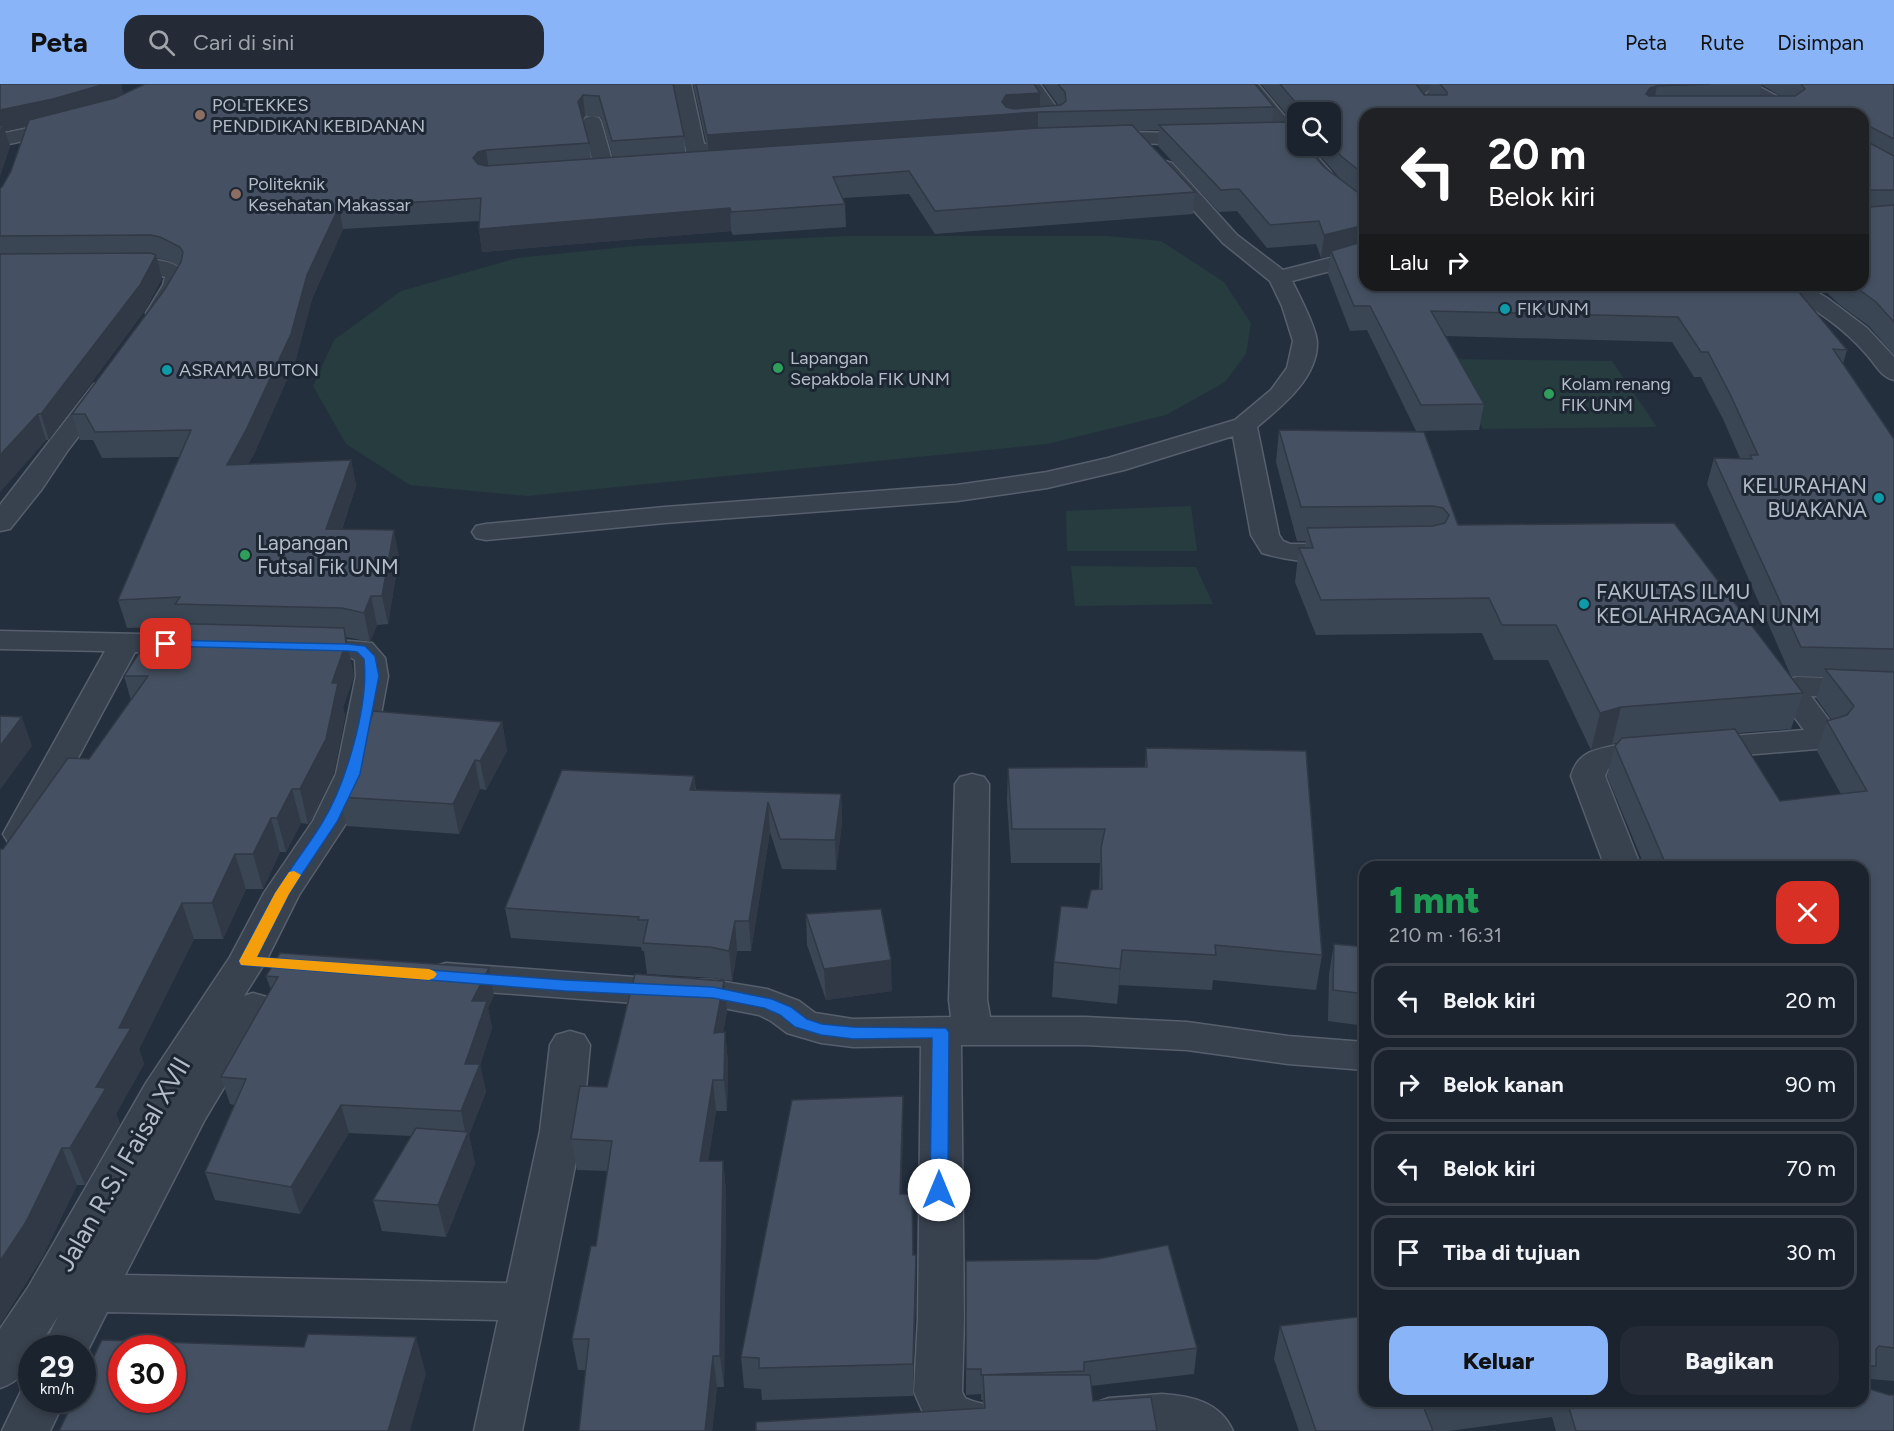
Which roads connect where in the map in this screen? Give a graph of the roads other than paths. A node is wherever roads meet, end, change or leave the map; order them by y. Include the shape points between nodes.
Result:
1 (682, 84) edge
2 (1032, 84) edge
3 (1248, 84) edge
4 (1427, 84) edge
5 (1741, 84) edge
6 (1428, 108) edge
7 (1787, 108) edge
8 (82, 121) edge
9 (592, 122) dead end
10 (1007, 122) edge
11 (1287, 134) edge
12 (25, 135) junction
13 (1287, 135) edge
14 (1265, 136) edge
15 (1218, 138) edge
16 (1078, 139) edge
17 (1138, 139) junction
18 (0, 140) edge
19 (762, 153) edge
20 (1306, 156) edge
21 (18, 158) edge
22 (698, 158) junction
23 (676, 166) edge
24 (582, 173) edge
25 (1359, 206) edge
26 (1359, 257) edge
27 (89, 266) edge
28 (1279, 278) junction
29 (1799, 291) edge
30 (142, 333) edge
31 (117, 368) edge
32 (1894, 373) edge
33 (1244, 425) junction
34 (0, 523) edge
35 (486, 532) dead end
36 (1369, 551) edge
37 (0, 640) edge
38 (125, 643) junction
39 (216, 644) edge
40 (272, 645) edge
41 (1894, 690) edge
42 (972, 784) dead end
43 (7, 858) edge
44 (1621, 861) edge
45 (407, 973) edge
46 (253, 1007) dead end
47 (956, 1032) junction
48 (570, 1045) dead end
49 (1359, 1056) edge
50 (93, 1293) junction
51 (525, 1302) junction
52 (72, 1335) edge
53 (0, 1368) edge
54 (1069, 1421) edge
55 (1024, 1423) edge
56 (498, 1431) edge
57 (1209, 1431) edge

1 - 22 street
2 - 10 street via 1054,120
3 - 11 street
4 - 6 street via 1415,92
5 - 7 street
8 - 12 street
9 - 24 street via 614,170
12 - 18 street
12 - 21 street
13 - 14 street
15 - 17 street
16 - 17 street
17 - 28 street via 1230,239
19 - 22 street
20 - 25 street via 1330,183
22 - 23 street
26 - 28 street
27 - 30 street via 157,267 176,275 167,298
28 - 33 street via 1305,341 1299,368 1280,395
29 - 32 street via 1850,324 1875,346
31 - 34 street
33 - 35 street via 1047,480 957,493
33 - 36 street via 1265,535 1272,546 1288,552
37 - 38 street
38 - 39 street
38 - 43 street
40 - 53 street, Jalan R.S.I Faisal XVII via 361,649 370,658 372,676 353,774 330,822 282,893 264,962 160,1094 45,1299
41 - 44 street via 1791,688 1825,736 1817,739 1597,759 1589,766 1588,776
42 - 47 street via 968,1000
45 - 47 street via 713,993 767,1003 801,1023 821,1029 853,1033
46 - 50 street via 187,1114
47 - 49 street via 1074,1031 1187,1036
47 - 55 street via 938,1392 947,1413 969,1424
48 - 51 street via 561,1131
50 - 51 street
50 - 52 street
51 - 56 street
54 - 57 street via 1170,1416 1201,1422

